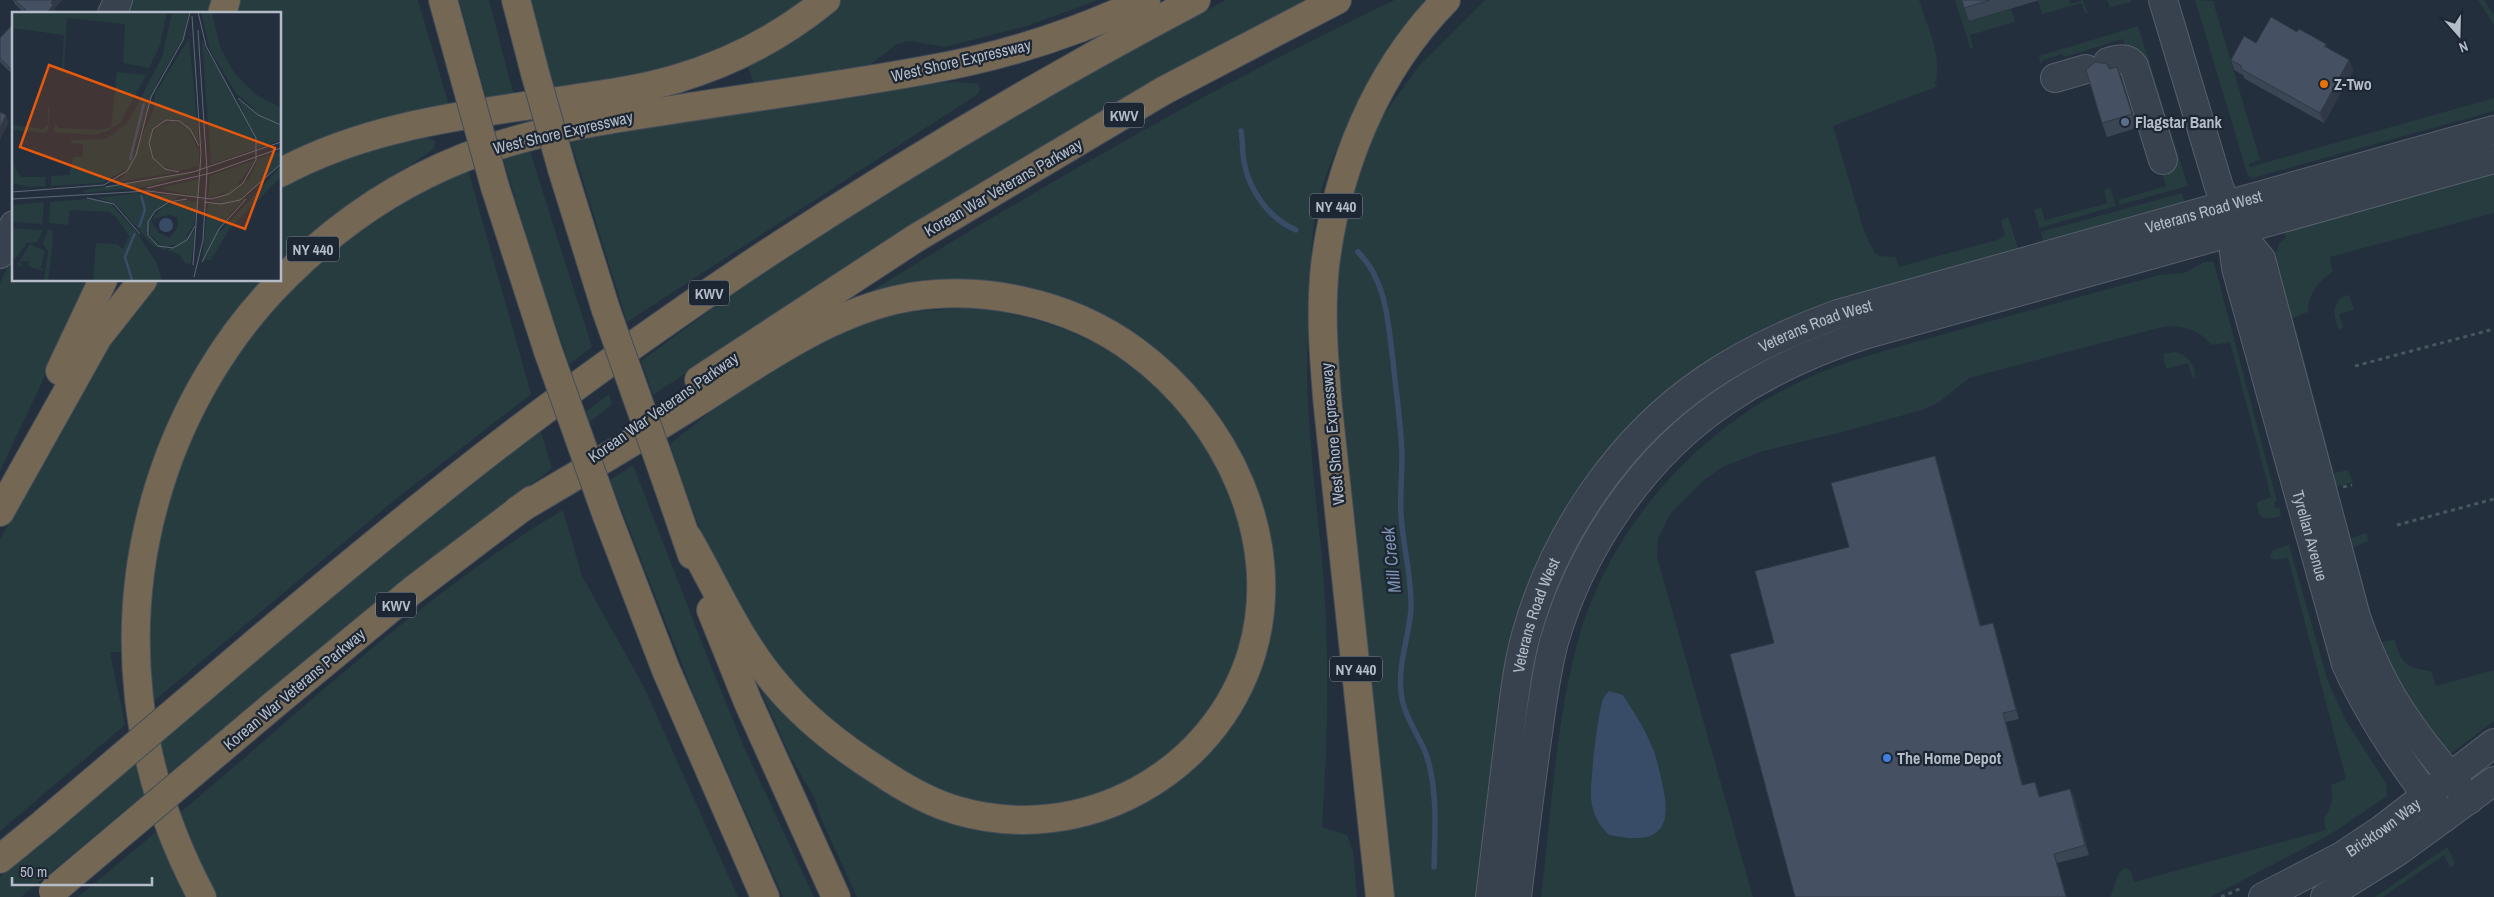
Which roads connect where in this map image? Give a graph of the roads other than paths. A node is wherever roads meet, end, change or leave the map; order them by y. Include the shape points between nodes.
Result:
1 (118, 0) edge
2 (443, 0) edge
3 (516, 0) edge
4 (826, 0) edge
5 (1146, 0) edge
6 (1196, 0) edge
7 (1337, 0) edge
8 (1446, 0) edge
9 (2163, 0) edge
10 (113, 12) edge
11 (2057, 83) dead end
12 (2494, 130) edge
13 (2494, 159) edge
14 (2163, 160) dead end
15 (281, 172) edge
16 (2226, 205) junction
17 (0, 210) edge
18 (12, 216) edge
19 (12, 229) edge
20 (2237, 230) junction
21 (0, 254) edge
22 (2034, 259) junction
23 (103, 281) edge
24 (142, 281) edge
25 (1885, 300) junction
26 (1948, 311) junction
27 (1892, 326) junction
28 (518, 510) junction
29 (0, 511) edge
30 (2318, 521) junction
31 (688, 538) junction
32 (2494, 743) edge
33 (2450, 775) junction
34 (2494, 781) edge
35 (2425, 795) junction
36 (2468, 800) junction
37 (2444, 818) junction
38 (0, 859) edge
39 (2299, 889) edge
40 (49, 894) edge
41 (202, 897) edge
42 (765, 897) edge
43 (836, 897) edge
44 (1380, 897) edge
45 (1490, 897) edge
46 (1518, 897) edge
47 (2263, 897) edge
48 (2325, 897) edge

1 - 10 street
2 - 42 highway, bridge via 495,186 548,351 607,516 673,687
3 - 31 highway, bridge via 562,169 606,310
4 - 15 highway via 787,28 744,52 675,79 625,91 398,128 334,147
5 - 41 highway, West Shore Expressway / NY 440 via 1113,16 1048,39 958,64 602,121 517,140 467,156 414,180 318,244 259,305 223,352 177,438 147,528 137,600 139,706 144,739 169,828
6 - 38 highway, KWV, bridge via 1097,53 871,186 636,343 425,502
7 - 28 highway, Korean War Veterans Parkway / KWV via 1163,92 916,238 714,370
8 - 44 highway, West Shore Expressway / NY 440 via 1387,79 1356,140 1336,204 1325,267 1328,407
9 - 16 street, Tyrellan Avenue
11 - 14 street via 2106,71
12 - 16 street, Veterans Road West
13 - 20 street, Veterans Road West
16 - 20 street, Tyrellan Avenue
16 - 22 street, Veterans Road West
17 - 18 street
19 - 21 street
20 - 26 street, Veterans Road West
20 - 30 street, Tyrellan Avenue via 2260,259
22 - 25 street, Veterans Road West
22 - 26 street via 2027,275 2018,283
23 - 29 highway via 22,449
24 - 29 highway via 98,337
25 - 27 street
25 - 45 street, Veterans Road West via 1838,314 1770,341 1704,380 1678,399 1639,437 1584,507 1549,569 1526,635 1518,673
26 - 27 street, Veterans Road West
27 - 46 street, Veterans Road West via 1813,354 1726,401 1656,463 1610,521 1577,579 1554,643 1542,706
28 - 31 highway via 783,349 835,321 860,310 902,299 950,294 998,297 1047,307 1101,329 1146,359 1186,396 1222,448 1245,497 1261,566 1260,610 1252,651 1225,711 1198,745 1161,778 1123,800 1076,816 1029,820 990,818 958,811 913,792 840,745 797,708 743,639
28 - 40 highway, Korean War Veterans Parkway / KWV, bridge via 413,590
30 - 33 street, Tyrellan Avenue via 2372,660 2407,722
30 - 35 street, Tyrellan Avenue via 2346,664 2385,737
31 - 43 highway via 696,572 729,657
32 - 33 street, Bricktown Way
33 - 35 street, Bricktown Way
33 - 36 street, Tyrellan Avenue
34 - 36 street, Bricktown Way
35 - 37 street, Tyrellan Avenue
35 - 39 street, Bricktown Way
36 - 37 street, Bricktown Way
37 - 48 street, Bricktown Way via 2389,858
39 - 47 street, Bricktown Way

